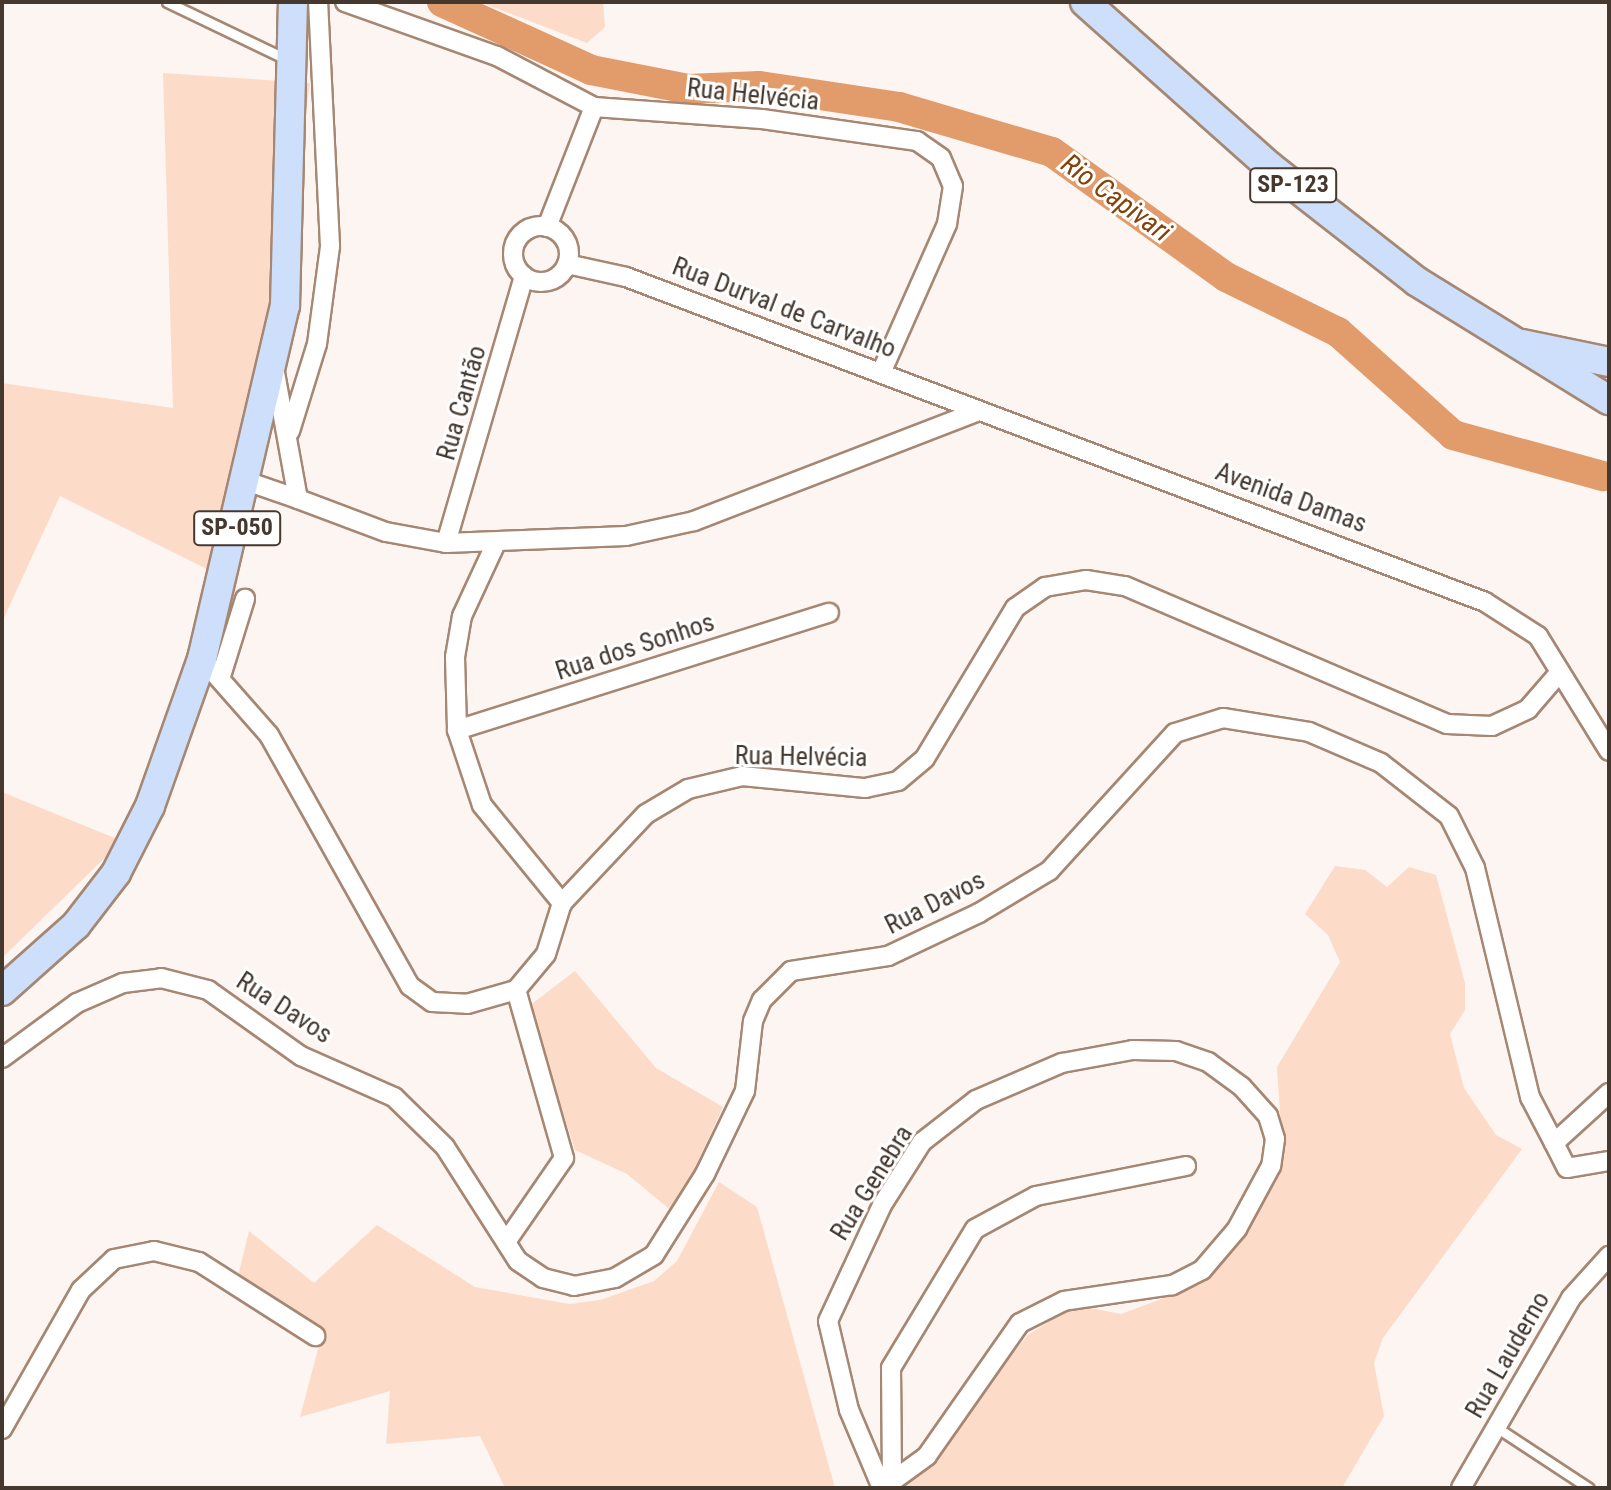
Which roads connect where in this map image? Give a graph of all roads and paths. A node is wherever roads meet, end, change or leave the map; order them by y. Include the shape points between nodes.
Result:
1 (167, 2) edge
2 (293, 2) edge
3 (318, 2) edge
4 (345, 2) edge
5 (1085, 2) edge
6 (295, 64) junction
7 (594, 107) junction
8 (547, 227) junction
9 (567, 264) junction
10 (524, 276) junction
11 (1521, 344) junction
12 (1609, 362) edge
13 (274, 364) junction
14 (881, 373) junction
15 (1609, 400) edge
16 (979, 411) junction
17 (289, 434) junction
18 (249, 482) junction
19 (298, 499) junction
20 (446, 543) junction
21 (495, 545) junction
22 (245, 599) dead end
23 (829, 613) dead end
24 (211, 667) junction
25 (1560, 672) junction
26 (457, 730) junction
27 (1609, 751) edge
28 (562, 903) junction
29 (516, 990) junction
30 (2, 991) edge
31 (2, 1058) edge
32 (1609, 1093) edge
33 (1554, 1143) junction
34 (1609, 1161) edge
35 (1186, 1166) dead end
36 (506, 1242) junction
37 (1609, 1256) edge
38 (315, 1336) dead end
39 (1496, 1427) junction
40 (2, 1429) edge
41 (886, 1486) edge
42 (1461, 1488) edge
43 (1589, 1488) edge

1 - 6 lane
2 - 6 main road, SP-050
3 - 17 street via 330,246 317,344
4 - 7 street, Rua Helvécia via 497,56
5 - 11 main road, SP-123 via 1367,243
6 - 13 main road, SP-050 via 292,233
7 - 8 street
7 - 14 street, Rua Helvécia via 762,119 917,141 941,158 953,186 947,224
8 - 9 street via 565,241
8 - 10 street via 518,237 514,258
9 - 10 street via 543,282
9 - 14 street, Rua Durval de Carvalho via 626,277
10 - 20 street, Rua Cantão
11 - 12 main road, SP-123
11 - 15 main road, SP-123
13 - 17 street
13 - 18 main road, SP-050
14 - 16 street, Rua Durval de Carvalho
16 - 21 street via 694,521 626,536
16 - 25 street, Avenida Damas via 1485,602 1538,636
17 - 19 street
18 - 19 street
18 - 24 main road, SP-050
19 - 20 street via 386,532
20 - 21 street
21 - 26 street via 462,616 455,657
22 - 24 street
23 - 26 street, Rua dos Sonhos
24 - 29 street via 269,735 410,986 432,1002 467,1004
24 - 30 main road, SP-050 via 116,873 76,925
25 - 27 street, Avenida Damas
25 - 28 street, Rua Helvécia via 1528,709 1492,726 1447,724 1125,586 1086,580 1045,587 1015,608 925,758 898,781 865,788 742,776 688,789 646,814
26 - 28 street via 482,805
28 - 29 street, Rua Helvécia via 546,954
29 - 36 street via 564,1158
31 - 36 street, Rua Davos via 77,1003 123,983 161,978 208,990 301,1056 394,1097 445,1147
32 - 33 street
33 - 34 street, Rua Davos via 1559,1163 1579,1169
33 - 36 street, Rua Davos via 1530,1097 1475,868 1449,816 1381,763 1309,732 1223,718 1175,733 1049,871 979,913 888,956 791,971 762,1000 745,1091 705,1174 654,1255 615,1278 574,1286 543,1278
35 - 41 street via 1036,1196 975,1229 900,1342 891,1368
37 - 39 street, Rua Lauderno via 1571,1298
38 - 40 street via 199,1262 154,1251 114,1259 81,1290
39 - 42 street, Rua Lauderno
39 - 43 lane
41 - 41 street, Rua Genebra via 845,1397 828,1321 882,1205 922,1142 976,1100 1062,1063 1133,1050 1176,1051 1208,1062 1242,1087 1268,1116 1275,1139 1271,1166 1237,1229 1202,1270 1172,1285 1064,1301 1020,1323 927,1456

